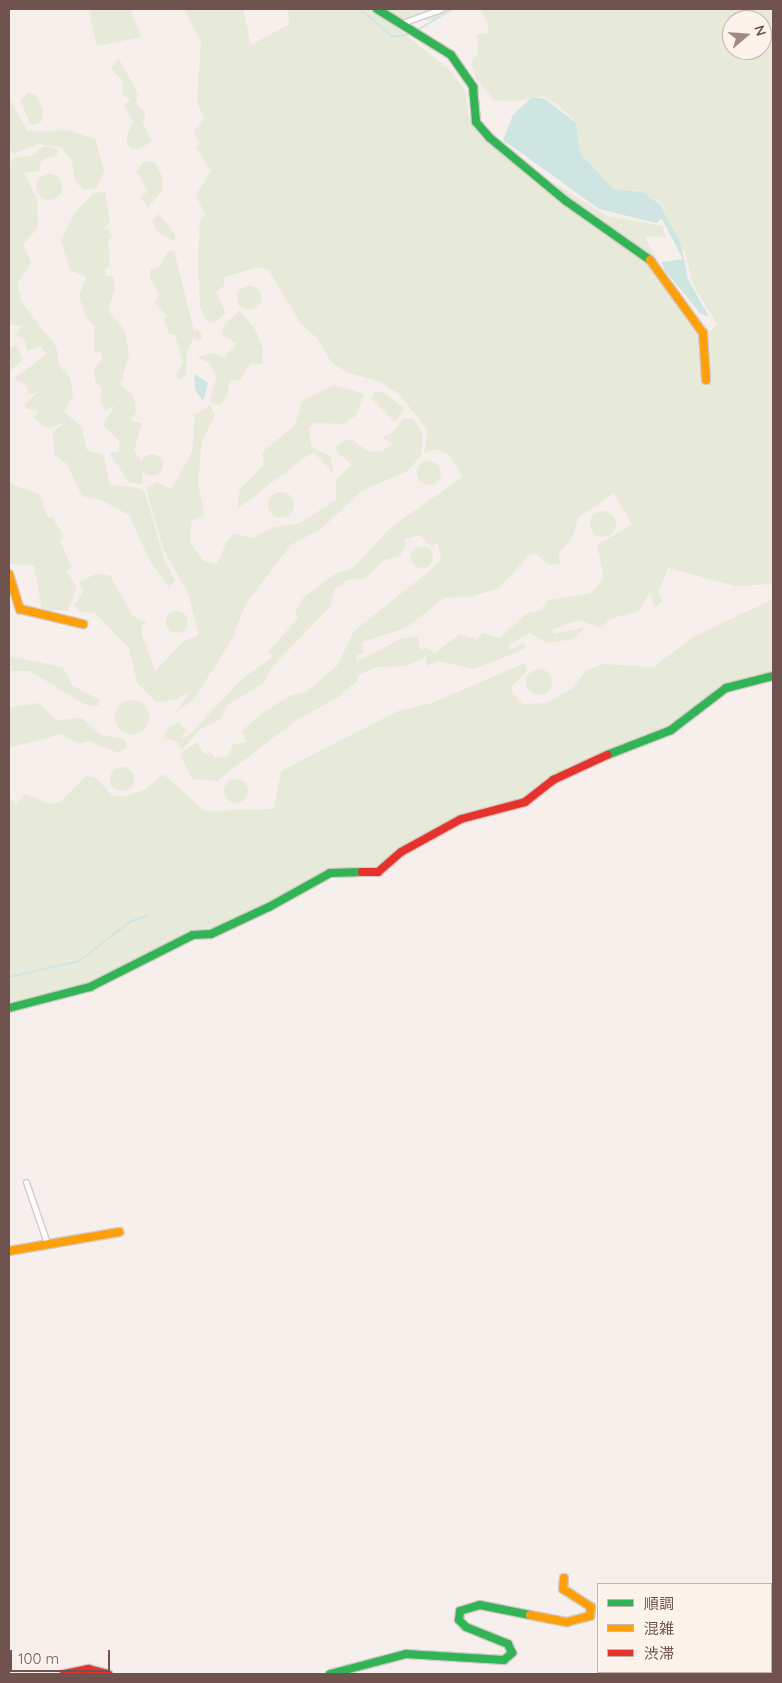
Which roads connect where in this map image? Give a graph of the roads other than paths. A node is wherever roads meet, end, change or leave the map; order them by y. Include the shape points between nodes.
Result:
1 (377, 9) edge
2 (441, 9) edge
3 (397, 23) junction
4 (706, 380) dead end
5 (9, 574) edge
6 (83, 624) dead end
7 (773, 676) edge
8 (9, 1008) edge
9 (26, 1182) dead end
10 (120, 1232) dead end
11 (47, 1243) junction
12 (9, 1251) edge
13 (564, 1578) dead end
14 (64, 1674) edge
15 (108, 1674) edge
16 (330, 1674) edge

1 - 3 street
2 - 3 street via 416,20
3 - 4 street via 451,55 473,87 476,122 490,138 566,202 644,252 703,333
5 - 6 street via 20,609
7 - 8 street via 726,688 671,730 553,780 525,802 460,819 438,835 401,852 378,872 330,873 269,907 211,934 193,935 90,987
9 - 11 street
10 - 11 street
11 - 12 street
13 - 16 street via 563,1589 591,1607 590,1616 553,1621 480,1605 460,1611 459,1620 466,1627 508,1644 512,1653 504,1660 406,1654 381,1657
14 - 15 street via 88,1669

